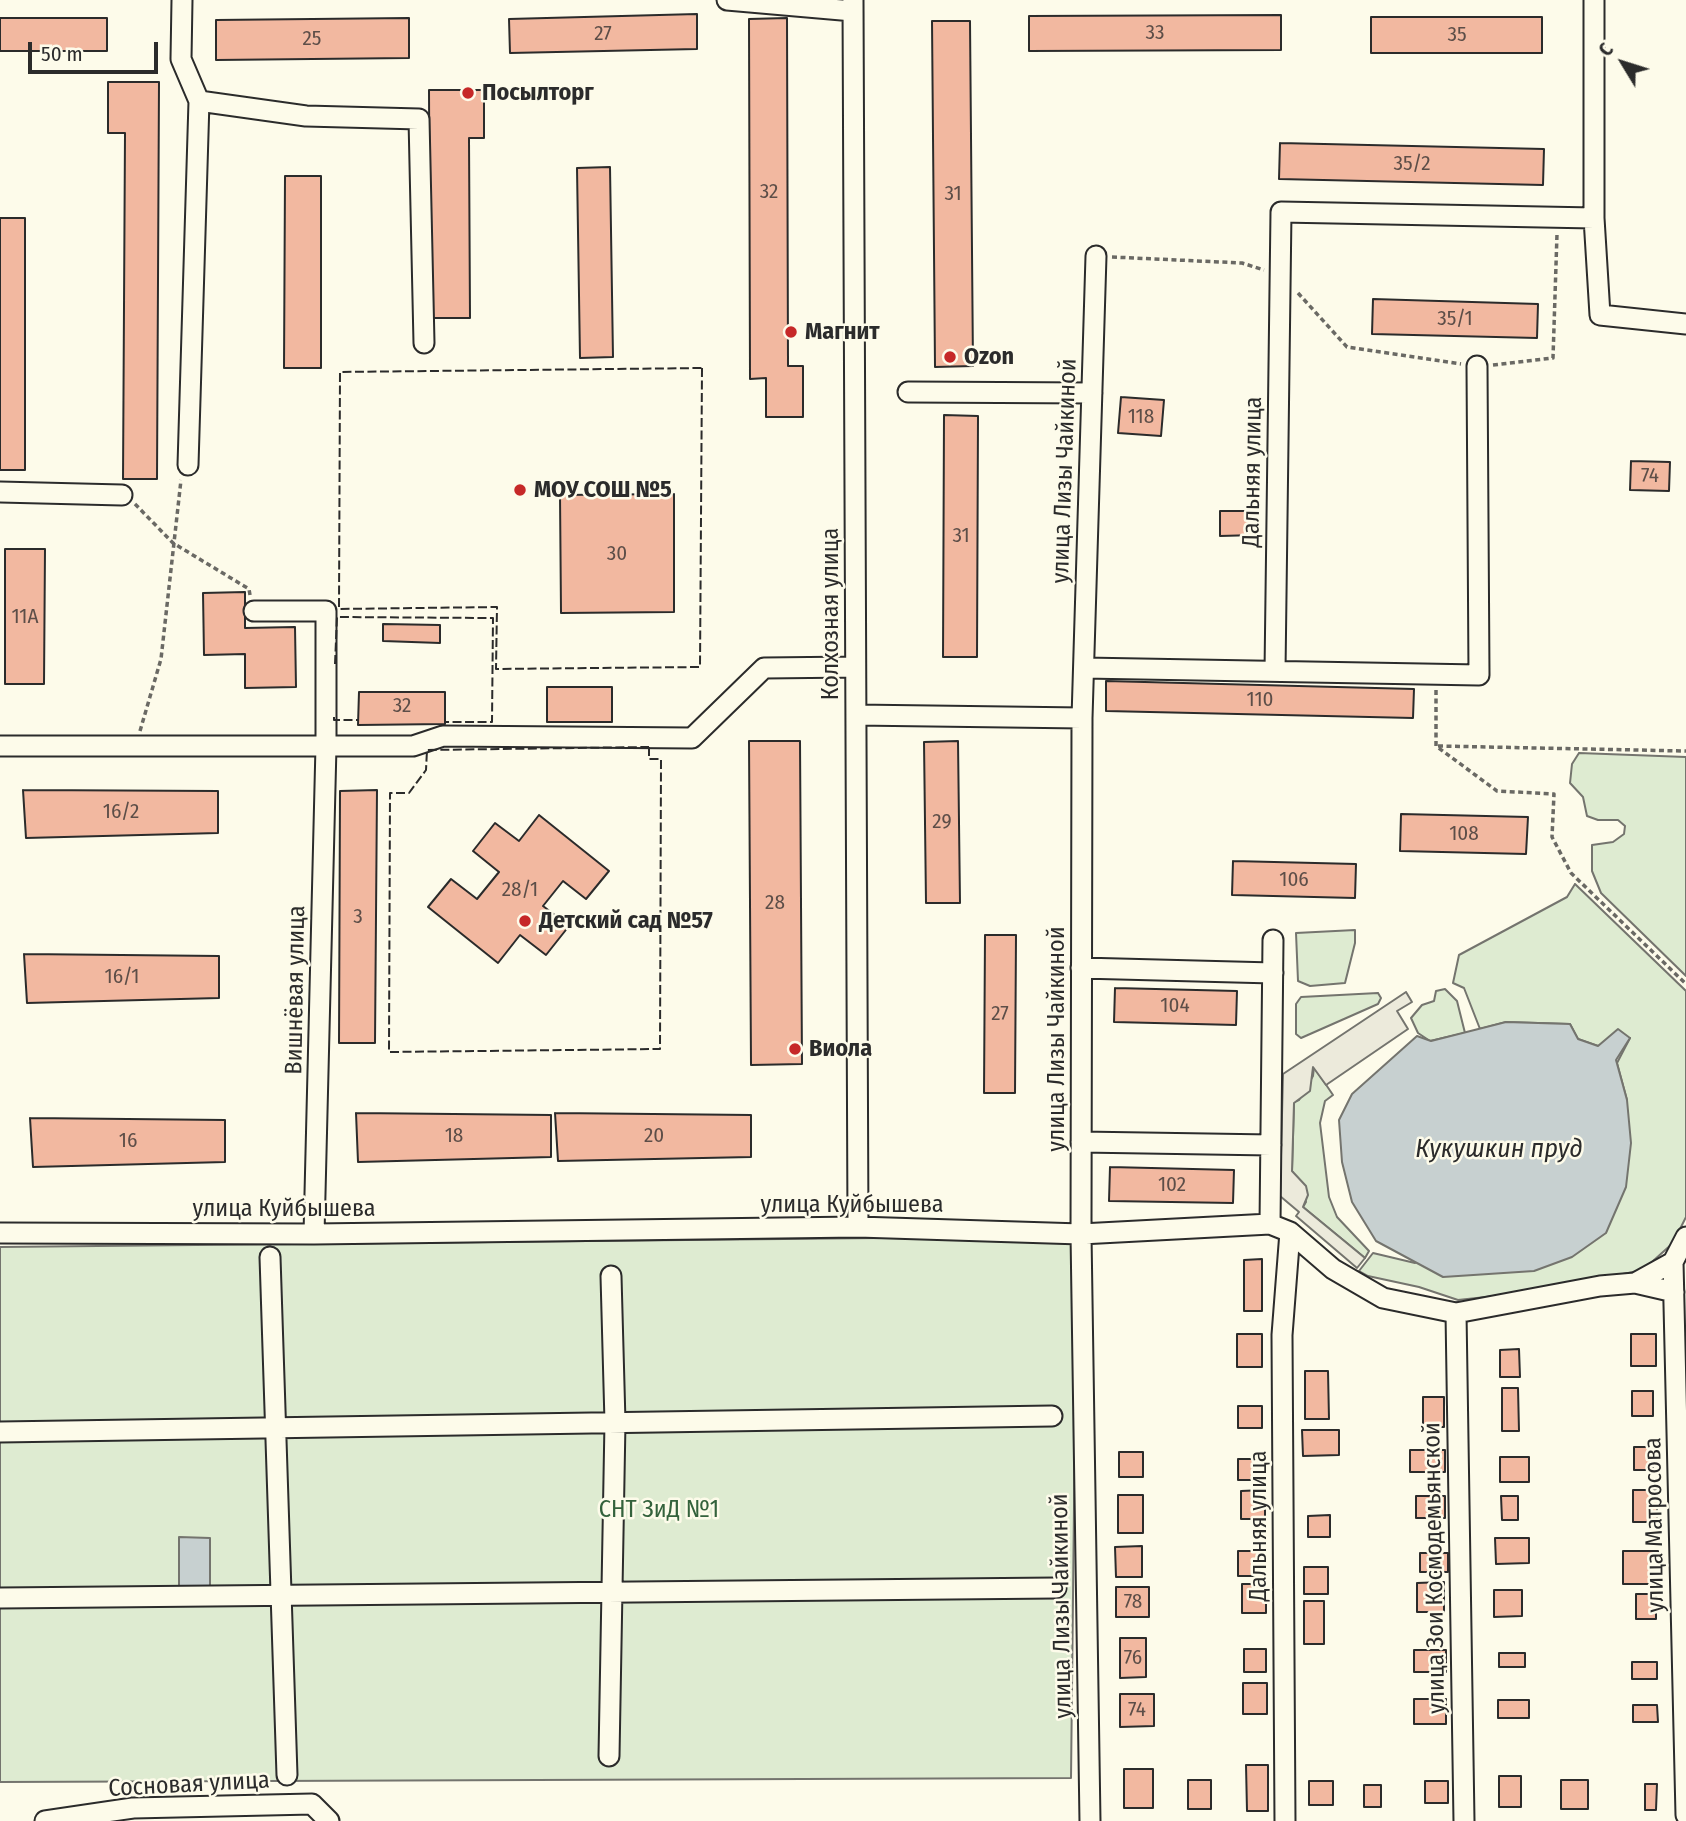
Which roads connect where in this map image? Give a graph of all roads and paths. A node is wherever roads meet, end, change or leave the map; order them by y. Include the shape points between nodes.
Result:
1 (182, 0) edge
2 (727, 0) edge
3 (1594, 0) edge
4 (853, 6) edge
5 (199, 100) junction
6 (1558, 218) junction
7 (1594, 218) junction
8 (1096, 256) joint
9 (1281, 274) junction
10 (1686, 324) edge
11 (424, 343) dead end
12 (1477, 366) junction
13 (908, 391) dead end
14 (1092, 393) junction
15 (188, 465) joint
16 (0, 492) edge
17 (122, 495) joint
18 (173, 543) junction
19 (254, 611) joint
20 (856, 667) junction
21 (1084, 667) junction
22 (1275, 671) junction
23 (1436, 674) junction
24 (856, 715) junction
25 (1082, 718) junction
26 (0, 746) edge
27 (135, 746) junction
28 (326, 746) junction
29 (1436, 746) junction
30 (1686, 751) edge
31 (1273, 940) dead end
32 (1082, 968) junction
33 (1273, 973) junction
34 (1686, 984) edge
35 (1081, 1142) junction
36 (1271, 1145) junction
37 (1270, 1224) junction
38 (858, 1227) junction
39 (1290, 1232) junction
40 (0, 1233) edge
41 (314, 1234) junction
42 (1081, 1234) junction
43 (1686, 1237) edge
44 (270, 1257) dead end
45 (1673, 1262) junction
46 (611, 1276) dead end
47 (1635, 1283) junction
48 (1674, 1292) junction
49 (1456, 1314) junction
50 (1052, 1416) dead end
51 (615, 1422) junction
52 (275, 1427) junction
53 (0, 1432) edge
54 (1056, 1588) dead end
55 (610, 1592) junction
56 (281, 1596) junction
57 (0, 1598) edge
58 (609, 1756) dead end
59 (287, 1775) dead end
60 (1686, 1815) edge
61 (45, 1821) edge
62 (329, 1821) edge
63 (1090, 1821) edge
64 (1285, 1821) edge
65 (1464, 1821) edge

1 - 5 street via 181,59
2 - 4 street
3 - 7 street
4 - 20 street, Колхозная улица
5 - 11 street via 306,116 419,119
5 - 15 street
6 - 7 street
6 - 9 street, Дальняя улица via 1281,212
6 - 12 path via 1553,358
7 - 10 street via 1600,315
8 - 9 path via 1242,263
8 - 14 street, улица Лизы Чайкиной
9 - 12 path via 1347,346
9 - 22 street, Дальняя улица
12 - 23 street via 1479,675
13 - 14 street
14 - 21 street, улица Лизы Чайкиной
15 - 18 path via 178,486
16 - 17 street
17 - 18 path
18 - 19 path via 249,589
18 - 27 path via 162,659
19 - 28 street, Вишнёвая улица via 326,611
20 - 24 street, Колхозная улица
20 - 28 street via 764,668 692,738 443,736 413,746
21 - 22 street
21 - 25 street, улица Лизы Чайкиной
22 - 23 street
23 - 29 path
24 - 25 street
24 - 38 street, Колхозная улица
25 - 32 street, улица Лизы Чайкиной
26 - 27 street
27 - 28 street
28 - 41 street, Вишнёвая улица
29 - 30 path
29 - 34 path via 1497,791 1554,794 1552,836 1571,873
31 - 33 street
32 - 33 street
32 - 35 street, улица Лизы Чайкиной
33 - 36 street
35 - 36 street
35 - 42 street, улица Лизы Чайкиной
36 - 37 street
37 - 39 street, улица Куйбышева
37 - 42 street, улица Куйбышева
38 - 41 street, улица Куйбышева
38 - 42 street, улица Куйбышева
39 - 49 street, улица Куйбышева via 1333,1269 1383,1298
39 - 64 street, Дальняя улица via 1282,1335
40 - 41 street, улица Куйбышева
42 - 63 street, улица Лизы Чайкиной
43 - 45 street, улица Матросова
44 - 52 street
45 - 47 street
45 - 48 street, улица Матросова
46 - 51 street
47 - 48 street, улица Куйбышева
47 - 49 street, улица Куйбышева
48 - 60 street, улица Матросова
49 - 65 street, улица Зои Космодемьянской
50 - 51 street
51 - 52 street
51 - 55 street
52 - 53 street
52 - 56 street
54 - 55 street
55 - 56 street
55 - 58 street
56 - 57 street
56 - 59 street
61 - 62 street, Сосновая улица via 133,1808 312,1804

